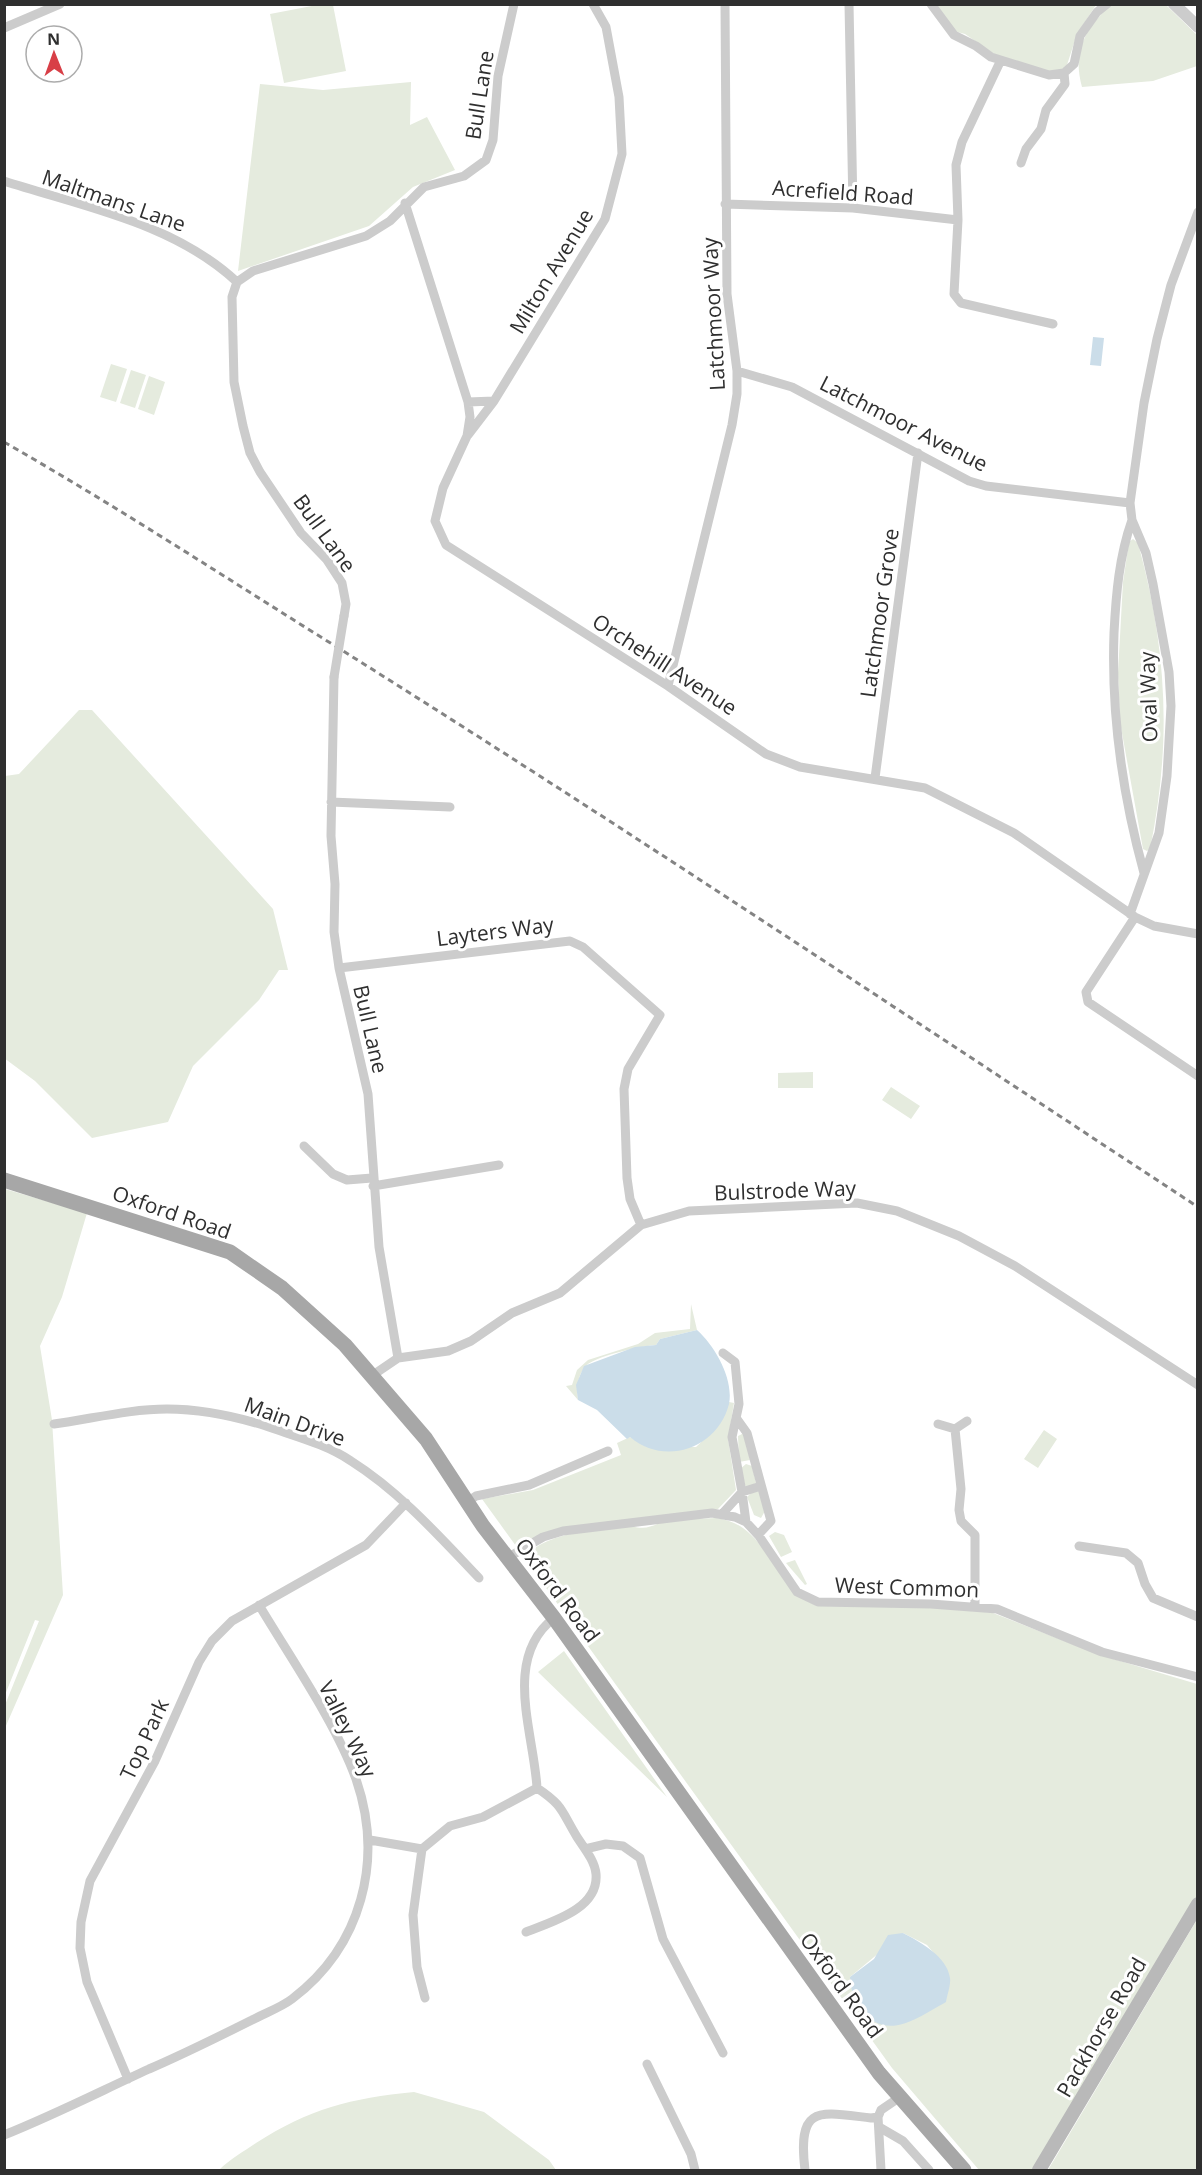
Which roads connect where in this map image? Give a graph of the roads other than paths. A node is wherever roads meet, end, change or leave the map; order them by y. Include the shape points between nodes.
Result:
1 (60, 4) edge
2 (513, 4) edge
3 (593, 4) edge
4 (725, 4) edge
5 (849, 4) edge
6 (931, 4) edge
7 (1107, 4) edge
8 (1174, 4) edge
9 (1197, 27) edge
10 (4, 28) edge
11 (1000, 62) junction
12 (1064, 73) junction
13 (1021, 163) dead end
14 (4, 181) edge
15 (405, 203) junction
16 (725, 204) junction
17 (853, 208) junction
18 (1197, 212) edge
19 (958, 220) junction
20 (237, 282) junction
21 (1053, 324) dead end
22 (737, 371) junction
23 (494, 401) junction
24 (468, 402) junction
25 (467, 436) junction
26 (918, 453) junction
27 (1130, 503) junction
28 (1132, 520) junction
29 (668, 686) junction
30 (875, 778) junction
31 (331, 802) junction
32 (450, 807) dead end
33 (1144, 873) junction
34 (1132, 916) junction
35 (1197, 934) edge
36 (339, 968) junction
37 (1197, 1076) edge
38 (304, 1146) dead end
39 (499, 1165) dead end
40 (4, 1180) edge
41 (373, 1182) junction
42 (641, 1225) junction
43 (723, 1353) dead end
44 (398, 1358) junction
45 (373, 1375) junction
46 (1197, 1385) edge
47 (737, 1419) junction
48 (967, 1421) dead end
49 (54, 1424) dead end
50 (938, 1424) dead end
51 (955, 1429) junction
52 (608, 1451) dead end
53 (753, 1461) junction
54 (737, 1466) junction
55 (760, 1486) junction
56 (741, 1492) junction
57 (467, 1502) junction
58 (406, 1503) junction
59 (722, 1514) junction
60 (746, 1522) junction
61 (758, 1535) junction
62 (1079, 1546) dead end
63 (507, 1558) junction
64 (479, 1578) dead end
65 (259, 1605) junction
66 (975, 1606) junction
67 (1197, 1617) edge
68 (554, 1618) junction
69 (1197, 1677) edge
70 (537, 1788) junction
71 (370, 1840) junction
72 (422, 1849) junction
73 (585, 1849) junction
74 (1197, 1904) edge
75 (526, 1932) dead end
76 (425, 1998) dead end
77 (723, 2053) dead end
78 (647, 2064) dead end
79 (128, 2079) junction
80 (900, 2097) junction
81 (878, 2122) junction
82 (4, 2135) edge
83 (695, 2170) edge
84 (805, 2170) edge
85 (881, 2170) edge
86 (929, 2170) edge
87 (964, 2170) edge
88 (1039, 2170) edge

1 - 10 street
2 - 15 street, Bull Lane via 498,75 493,140 486,160 464,176 424,187
3 - 23 street, Milton Avenue via 606,27 619,97 622,154 605,219
4 - 16 street, Latchmoor Way
5 - 17 street
6 - 11 street via 954,35
7 - 12 street via 1087,24 1074,64
8 - 9 street
11 - 12 street via 1049,75
11 - 19 street via 962,142 956,165
12 - 13 street via 1065,84 1046,110 1041,129
14 - 20 street, Maltmans Lane via 169,234 210,258
15 - 20 street, Bull Lane via 390,221 366,236 253,271
15 - 24 street, Orchehill Avenue
16 - 17 street, Acrefield Road
16 - 22 street, Latchmoor Way via 727,294
17 - 19 street, Acrefield Road
18 - 27 street, Oval Way via 1157,339
19 - 21 street via 956,299
20 - 31 street, Bull Lane, bridge via 232,297 234,382 250,453 301,533 327,560 342,584 346,604 334,677
22 - 26 street, Latchmoor Avenue via 792,387
22 - 29 street, Latchmoor Way via 732,424
23 - 24 street
23 - 25 street, Milton Avenue
24 - 25 street, Orchehill Avenue
25 - 29 street, Orchehill Avenue via 443,488 435,521 446,545
26 - 27 street, Latchmoor Avenue via 986,486
26 - 30 street, Latchmoor Grove
27 - 28 street, Oval Way
28 - 33 street, Oval Way via 1121,550 1116,602 1114,721 1129,817
28 - 33 street, Oval Way via 1146,553 1153,584 1171,706 1159,833
29 - 30 street, Orchehill Avenue via 766,754 800,767
30 - 34 street, Orchehill Avenue via 925,788 1014,833
31 - 32 street
31 - 36 street, Bull Lane via 334,932
33 - 34 street, Oval Way
34 - 35 street, Orchehill Avenue via 1154,927
34 - 37 street, Oval Way via 1086,992 1088,1002
36 - 41 street, Bull Lane via 368,1094
36 - 42 street, Layters Way via 570,941 583,947 660,1015 628,1069 624,1089 627,1178 630,1199
38 - 41 street via 340,1177
39 - 41 street
40 - 45 main road, Oxford Road via 230,1252 291,1296
41 - 44 street, Bull Lane via 379,1247
42 - 44 street, Bulstrode Way via 560,1293 512,1313 471,1341 448,1351
42 - 46 street, Bulstrode Way via 689,1211 857,1203 897,1210 959,1236 1015,1266
43 - 47 street via 735,1362
44 - 45 street, Bulstrode Way
45 - 57 main road, Oxford Road via 426,1439
47 - 53 street via 747,1433
47 - 54 street via 732,1437
48 - 51 street
49 - 58 street, Main Drive via 166,1409 244,1419 297,1436 350,1460
50 - 51 street
51 - 66 street via 961,1489 959,1510 962,1521 975,1535
52 - 57 street via 528,1485 476,1496
53 - 54 street
53 - 55 street
54 - 56 street
55 - 56 street
55 - 61 street via 771,1521
56 - 59 street
56 - 60 street
57 - 63 main road, Oxford Road
58 - 64 street, Main Drive
58 - 65 street, Top Park via 366,1545
59 - 60 street, West Common
59 - 63 street, West Common via 563,1531 543,1537
60 - 61 street, West Common
61 - 66 street, West Common via 797,1592 818,1602
62 - 67 street via 1126,1553 1138,1563 1153,1598
63 - 68 main road, Oxford Road
65 - 71 street, Valley Way via 345,1753 356,1780
65 - 79 street, Top Park via 232,1621 212,1641 199,1662 155,1761 90,1881 81,1922 84,1971
66 - 69 street, West Common via 997,1609 1102,1652
68 - 70 street via 534,1638 526,1673 525,1718 533,1741
68 - 80 main road, Oxford Road
70 - 72 street via 483,1817 450,1826
70 - 73 street via 559,1802
71 - 72 street
71 - 79 street, Valley Way via 364,1892 354,1919 321,1971 291,2000
72 - 76 street via 412,1915 417,1967
73 - 75 street via 596,1873 586,1901 567,1915
73 - 77 street via 606,1844 623,1846 640,1858 663,1939
74 - 88 main road, Packhorse Road
78 - 83 street
79 - 82 street, Valley Way
80 - 81 street via 881,2110
80 - 87 main road, Oxford Road
81 - 84 street via 826,2112 814,2116 806,2132
81 - 85 street
81 - 86 street via 903,2141

